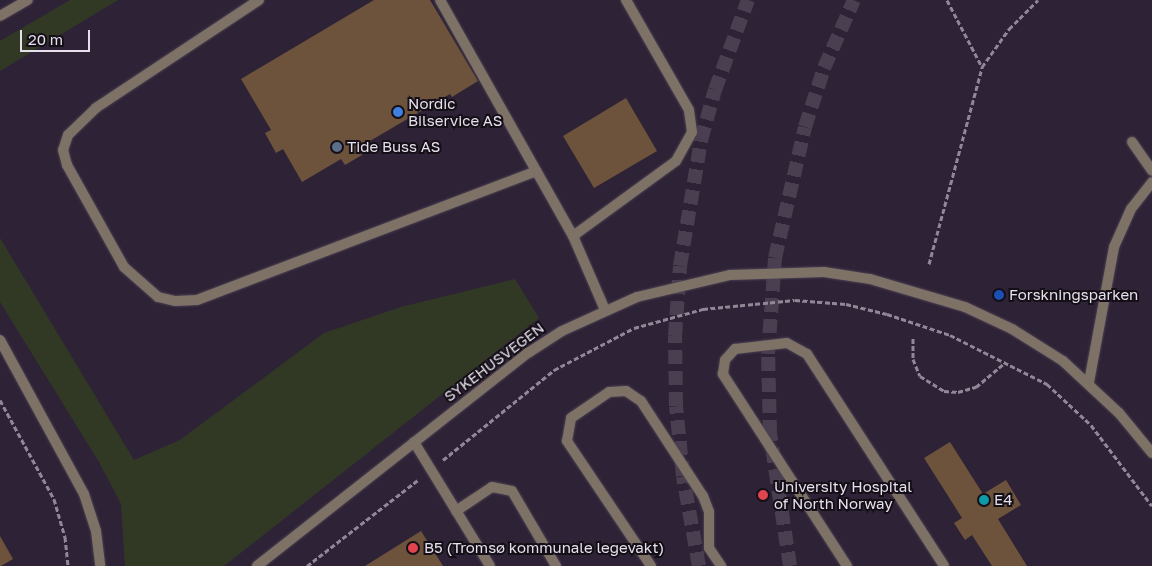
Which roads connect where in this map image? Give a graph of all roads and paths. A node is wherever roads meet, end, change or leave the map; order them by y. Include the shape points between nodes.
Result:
1 (28, 0) edge
2 (259, 0) edge
3 (440, 0) edge
4 (626, 0) edge
5 (947, 0) edge
6 (1038, 0) edge
7 (12, 4) edge
8 (0, 16) edge
9 (982, 67) junction
10 (1132, 142) dead end
11 (536, 171) junction
12 (1152, 171) edge
13 (1152, 182) edge
14 (573, 236) junction
15 (929, 264) dead end
16 (605, 310) junction
17 (913, 338) dead end
18 (0, 340) edge
19 (1006, 362) dead end
20 (1089, 382) junction
21 (0, 400) edge
22 (414, 442) junction
23 (1152, 453) edge
24 (419, 480) dead end
25 (456, 511) junction
26 (68, 566) edge
27 (100, 566) edge
28 (257, 566) edge
29 (307, 566) edge
30 (490, 566) edge
31 (556, 566) edge
32 (650, 566) edge
33 (721, 566) edge
34 (847, 566) edge
35 (944, 566) edge

1 - 7 street
2 - 11 street via 96,108 68,135 63,150 67,164 119,258 158,298 176,302 197,300
3 - 11 street
4 - 14 street via 689,110 692,132 676,161
5 - 9 path
6 - 9 path via 1009,30
7 - 8 street
9 - 15 path
10 - 12 street
11 - 14 street
13 - 20 street via 1131,209 1114,247
14 - 16 street
16 - 20 street, SYKEHUSVEGEN via 682,284 730,275 797,271 870,278 965,306 1004,325 1063,361
16 - 22 street, SYKEHUSVEGEN via 528,353
17 - 19 path via 912,360 920,376 944,391 958,392 976,387
18 - 27 street via 84,494 96,532
20 - 23 street, SYKEHUSVEGEN
21 - 26 path via 54,499 66,537
22 - 25 street
22 - 28 street, SYKEHUSVEGEN
24 - 29 path
25 - 30 street
25 - 31 street via 492,487 512,491
32 - 33 street via 567,441 571,418 609,392 626,391 638,398 703,496 709,512 708,548
34 - 35 street via 723,374 725,360 735,349 787,343 808,354

